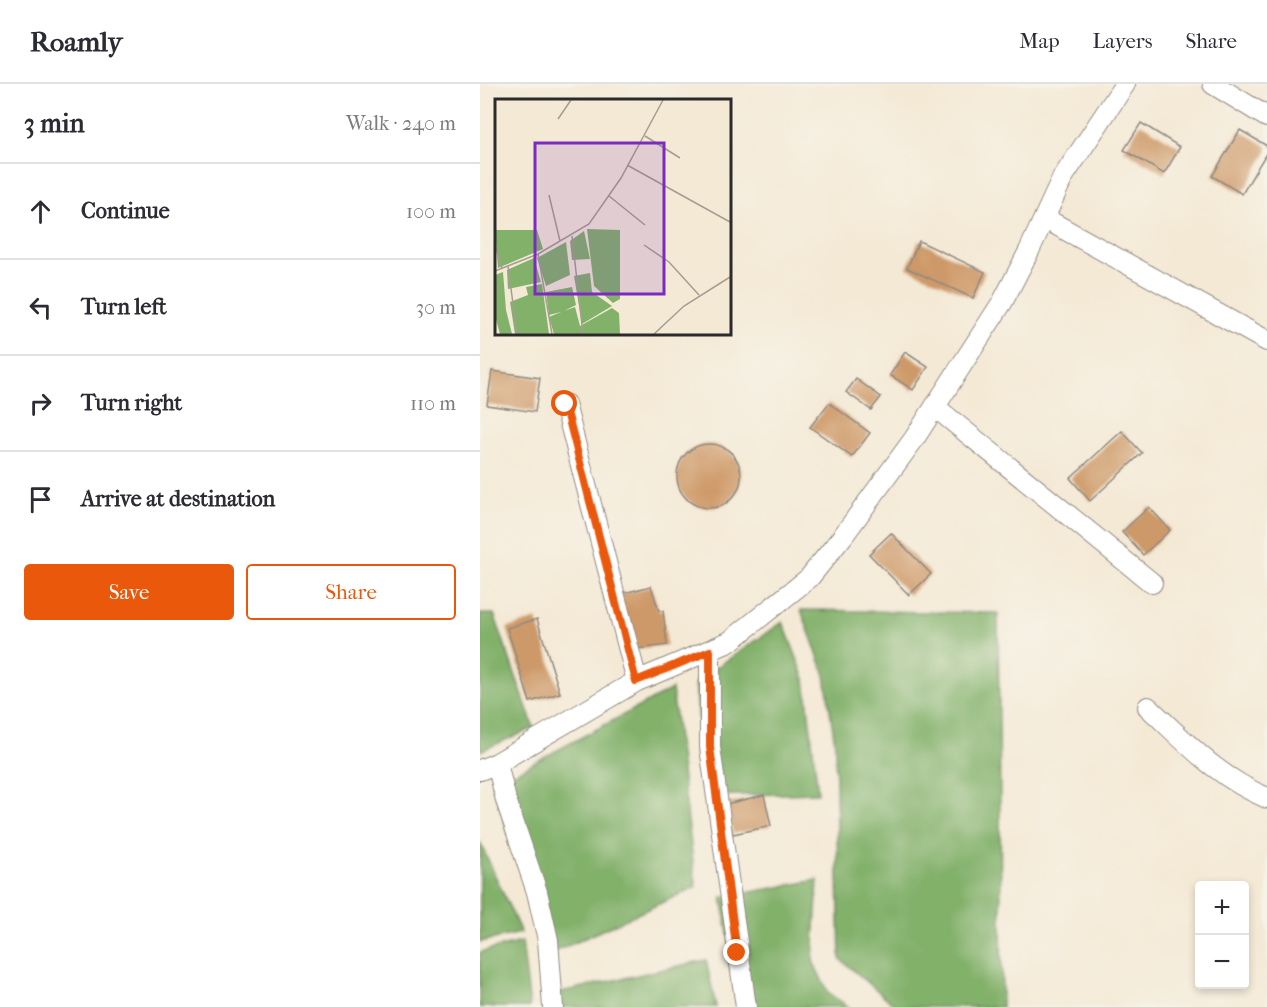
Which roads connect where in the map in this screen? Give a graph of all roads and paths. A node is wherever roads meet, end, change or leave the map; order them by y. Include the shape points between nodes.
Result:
1 (1125, 84) edge
2 (1213, 84) edge
3 (1267, 117) edge
4 (1044, 218) junction
5 (1267, 341) edge
6 (565, 404) dead end
7 (935, 407) junction
8 (1152, 584) dead end
9 (710, 651) junction
10 (636, 681) junction
11 (1148, 708) dead end
12 (489, 767) edge
13 (1267, 798) edge
14 (553, 1007) edge
15 (746, 1007) edge

1 - 4 street via 1063,177
2 - 3 street
4 - 5 street
4 - 7 street via 1003,301
6 - 10 street
7 - 8 street
7 - 9 street via 809,578 729,642
9 - 10 street
9 - 15 street via 710,747
10 - 12 street
11 - 13 street via 1218,772
12 - 14 street via 510,811 537,892 548,940

